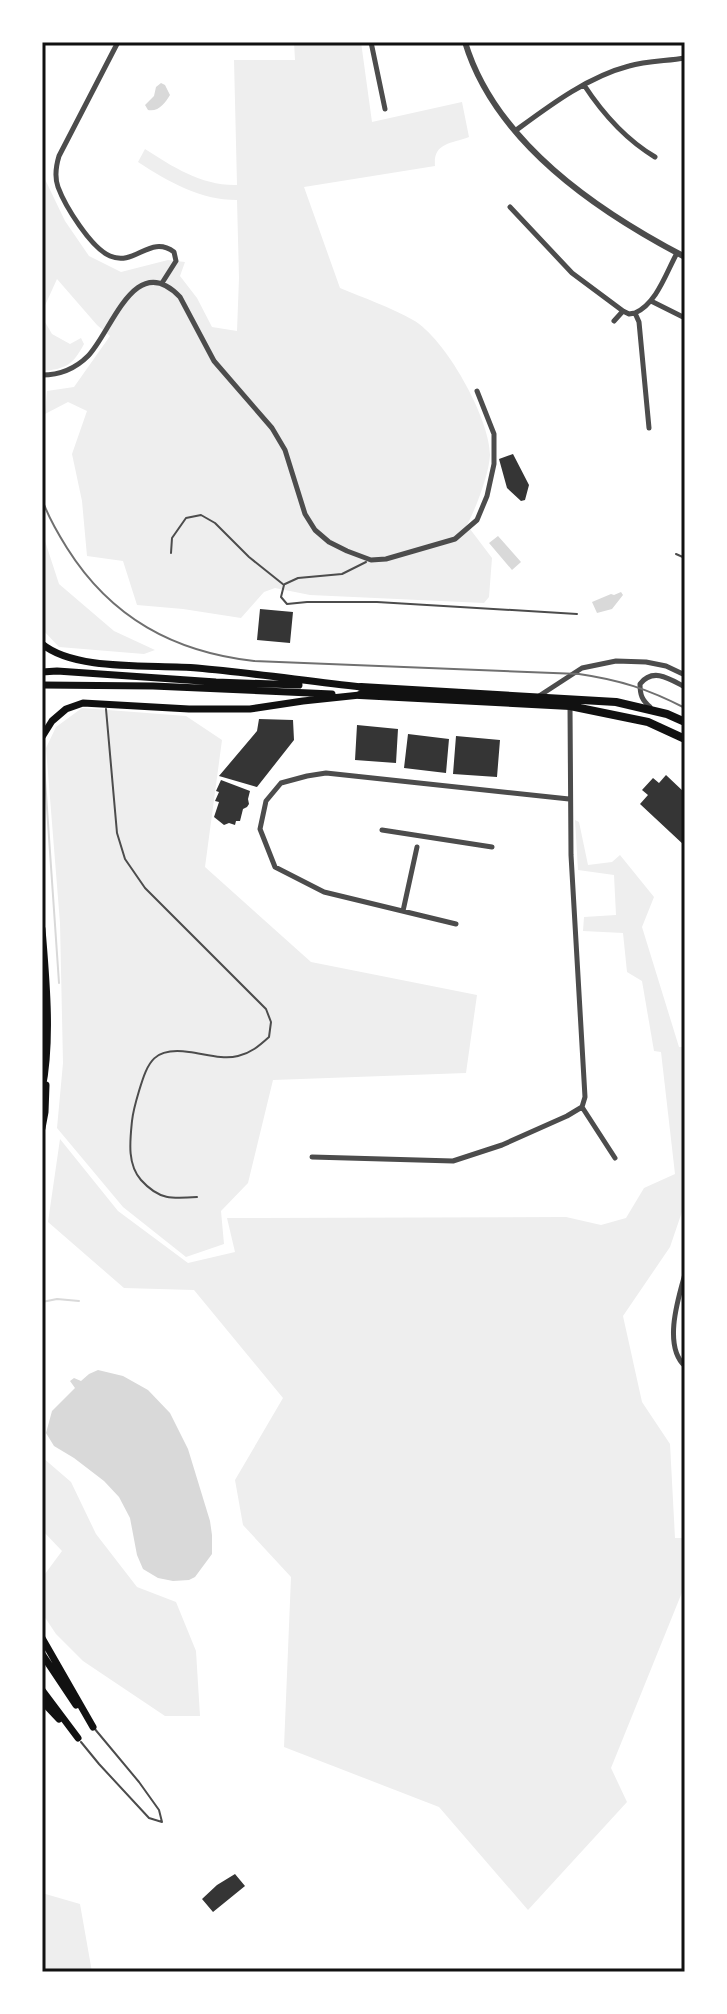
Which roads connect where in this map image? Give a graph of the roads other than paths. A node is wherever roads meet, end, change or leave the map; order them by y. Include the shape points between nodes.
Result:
1 (118, 42) edge
2 (371, 42) edge
3 (465, 42) edge
4 (685, 58) edge
5 (584, 85) junction
6 (385, 109) dead end
7 (515, 131) junction
8 (655, 157) dead end
9 (510, 207) dead end
10 (677, 253) junction
11 (685, 257) edge
12 (162, 283) junction
13 (651, 301) junction
14 (623, 311) junction
15 (635, 313) junction
16 (685, 318) edge
17 (614, 321) dead end
18 (42, 375) edge
19 (477, 391) dead end
20 (649, 428) dead end
21 (171, 553) dead end
22 (676, 554) dead end
23 (685, 558) edge
24 (371, 560) junction
25 (284, 585) junction
26 (577, 614) dead end
27 (42, 644) edge
28 (42, 672) edge
29 (685, 675) edge
30 (42, 685) edge
31 (685, 687) edge
32 (361, 691) junction
33 (538, 696) junction
34 (106, 704) junction
35 (570, 706) junction
36 (667, 714) junction
37 (685, 722) edge
38 (42, 737) edge
39 (685, 739) edge
40 (569, 799) junction
41 (382, 830) dead end
42 (417, 847) dead end
43 (492, 847) dead end
44 (403, 911) junction
45 (456, 924) dead end
46 (42, 929) edge
47 (46, 1071) junction
48 (42, 1089) edge
49 (582, 1107) junction
50 (42, 1128) edge
51 (312, 1157) dead end
52 (615, 1158) dead end
53 (197, 1197) dead end
54 (685, 1274) edge
55 (685, 1366) edge
56 (42, 1638) edge
57 (42, 1654) edge
58 (42, 1690) edge
59 (42, 1701) edge
60 (93, 1727) junction
61 (78, 1738) junction

1 - 12 street via 59,156 58,187 100,251 121,259 159,245 174,252 176,261
2 - 6 street
3 - 7 street via 486,91
4 - 5 street via 631,65
5 - 7 street
5 - 8 street via 615,125
7 - 10 street via 580,190
9 - 14 street via 572,273
10 - 11 street
10 - 13 street
12 - 18 street via 137,287 77,366
12 - 24 street via 180,297 214,361 280,439 315,530
13 - 15 street
13 - 16 street
14 - 15 street
14 - 17 street
15 - 20 street
19 - 24 street via 494,434 494,464 477,520 455,539
21 - 25 lane via 172,538 186,518 201,515
22 - 23 lane
24 - 25 lane via 342,574 298,578
25 - 26 lane via 281,597 287,604 377,602
27 - 32 main road via 81,661 195,668
28 - 32 main road
29 - 33 street via 666,666 616,661 582,668
30 - 32 main road
31 - 36 street via 655,674 640,684 641,698 649,707
32 - 33 highway
32 - 34 main road via 250,709
32 - 35 highway
33 - 36 highway via 616,702
34 - 38 main road via 66,709
34 - 53 lane via 117,833 125,859 145,888 266,1009 271,1022 269,1037 254,1051 236,1057 162,1053 149,1063 133,1113 130,1157 139,1178 154,1192 169,1199
35 - 39 highway via 648,722
35 - 40 street
36 - 37 highway
40 - 44 street via 326,773 281,783 266,801 260,829 275,867 324,892
40 - 49 street
41 - 43 street
42 - 44 street
44 - 45 street
46 - 47 main road
47 - 48 main road
47 - 50 main road
49 - 51 street via 502,1145 453,1161
49 - 52 street
54 - 55 street via 673,1333
56 - 60 main road
57 - 60 main road
58 - 61 main road
59 - 61 main road
60 - 61 lane via 139,1782 162,1822 149,1818

